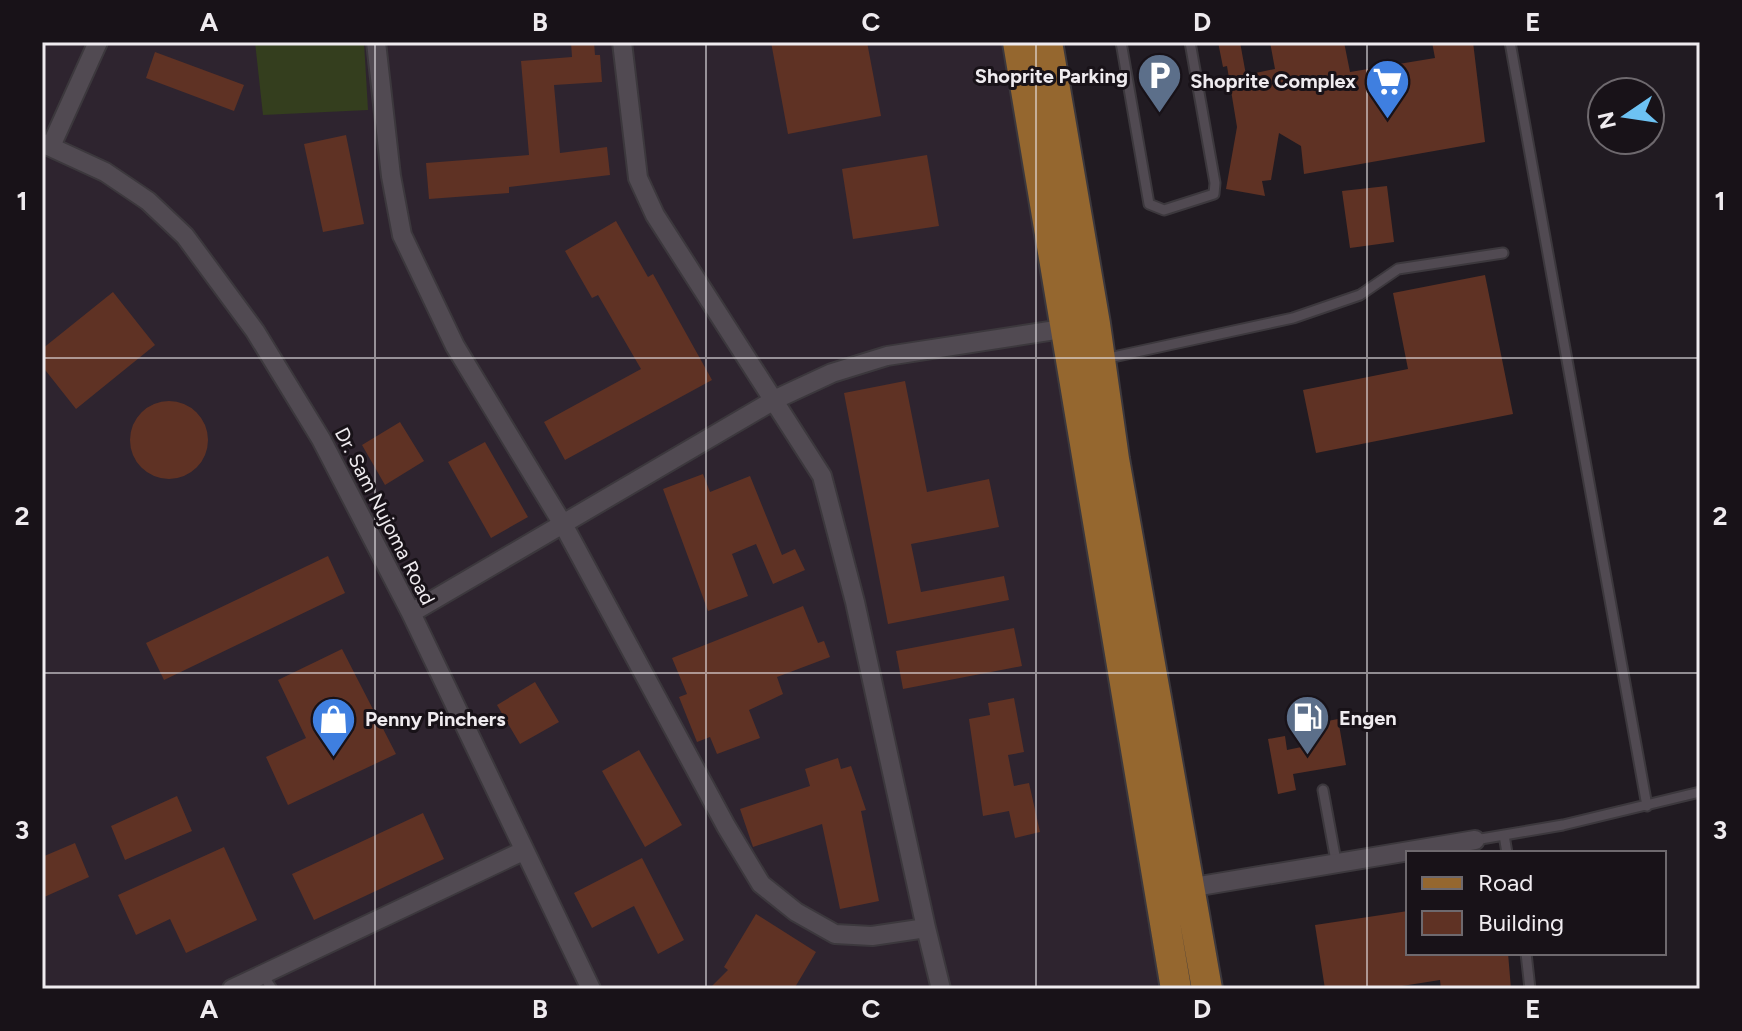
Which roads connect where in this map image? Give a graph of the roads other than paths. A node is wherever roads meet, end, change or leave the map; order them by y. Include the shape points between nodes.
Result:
1 (98, 42) edge
2 (376, 42) edge
3 (622, 42) edge
4 (1018, 42) edge
5 (1047, 42) edge
6 (1121, 42) edge
7 (1190, 42) edge
8 (1510, 42) edge
9 (46, 144) edge
10 (1503, 253) dead end
11 (1095, 324) junction
12 (1064, 329) junction
13 (1100, 360) junction
14 (776, 399) junction
15 (564, 526) junction
16 (411, 613) junction
17 (1323, 790) dead end
18 (1700, 792) edge
19 (1647, 806) junction
20 (1504, 835) junction
21 (1475, 840) joint
22 (523, 851) junction
23 (1507, 851) edge
24 (1336, 861) junction
25 (1191, 887) junction
26 (1160, 893) junction
27 (926, 928) junction
28 (1526, 955) edge
29 (268, 982) edge
30 (232, 989) edge
31 (591, 989) edge
32 (941, 989) edge
33 (1176, 989) edge
34 (1207, 989) edge
35 (1530, 989) edge

1 - 9 street
2 - 15 street via 402,235 455,346
3 - 14 street via 638,178 655,215
4 - 12 main road
5 - 11 main road
6 - 7 lane via 1149,204 1164,210 1214,194
8 - 19 lane
9 - 16 street, Dr. Sam Nujoma Road via 105,172 148,201 185,236 255,331 321,439
10 - 13 lane via 1398,269 1360,295 1293,318
11 - 12 street
11 - 13 main road
12 - 14 street via 887,356 832,373
12 - 26 main road
13 - 25 main road
14 - 15 street
14 - 27 street via 827,490
15 - 16 street
15 - 27 street via 761,884 835,934 872,936
16 - 22 street, Dr. Sam Nujoma Road
17 - 24 lane
18 - 19 lane
19 - 20 lane
20 - 21 lane
20 - 23 lane
21 - 24 street
22 - 29 street
22 - 31 street, Dr. Sam Nujoma Road
24 - 25 street
25 - 26 street
25 - 34 main road
26 - 33 main road
27 - 32 street
28 - 35 lane
29 - 30 street

